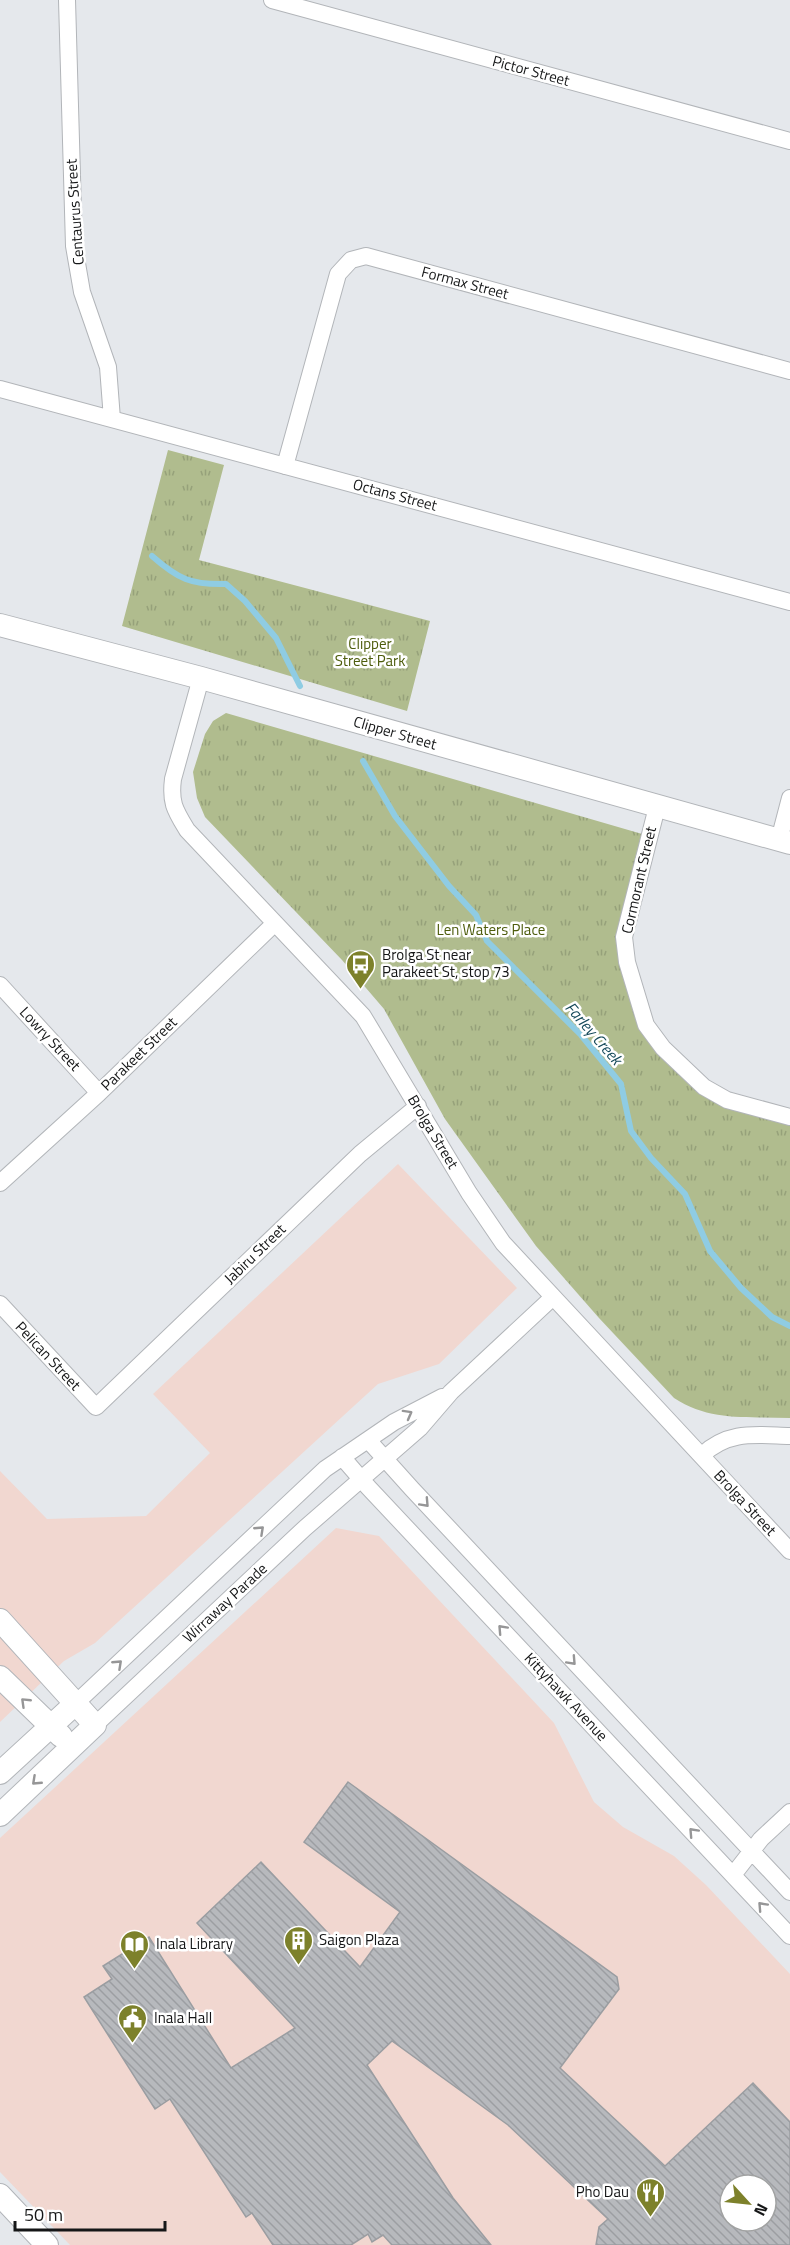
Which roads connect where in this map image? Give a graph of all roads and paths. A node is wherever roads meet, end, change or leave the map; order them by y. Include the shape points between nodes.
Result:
1 (67, 0) edge
2 (276, 1) edge
3 (790, 141) edge
4 (790, 370) edge
5 (0, 389) edge
6 (112, 419) junction
7 (285, 466) junction
8 (790, 602) edge
9 (0, 626) edge
10 (201, 678) junction
11 (790, 798) edge
12 (657, 807) junction
13 (784, 842) edge
14 (275, 923) junction
15 (0, 985) edge
16 (99, 1093) junction
17 (418, 1106) junction
18 (790, 1117) edge
19 (0, 1183) edge
20 (552, 1298) junction
21 (0, 1304) edge
22 (451, 1392) junction
23 (96, 1407) joint
24 (790, 1436) edge
25 (368, 1440) junction
26 (702, 1455) junction
27 (342, 1457) junction
28 (385, 1460) junction
29 (360, 1479) junction
30 (790, 1551) edge
31 (0, 1620) edge
32 (0, 1677) edge
33 (75, 1704) junction
34 (95, 1725) junction
35 (51, 1726) junction
36 (72, 1747) junction
37 (0, 1773) edge
38 (790, 1812) edge
39 (0, 1815) edge
40 (751, 1851) junction
41 (733, 1875) junction
42 (790, 1892) edge
43 (790, 1936) edge
44 (0, 2195) edge
45 (47, 2245) edge

1 - 6 street, Centaurus Street via 74,246 82,292 108,367
2 - 3 street, Pictor Street
4 - 7 street, Formax Street via 366,256 351,260 338,274
5 - 6 street, Octans Street
6 - 7 street, Octans Street
7 - 8 street, Octans Street
9 - 10 street, Clipper Street
10 - 12 street, Clipper Street
10 - 14 street, Brolga Street via 173,779 174,808 187,830
11 - 13 street
12 - 13 street, Clipper Street
12 - 18 street, Cormorant Street via 624,937 627,962 646,1025 663,1048 704,1087 728,1100
14 - 16 street, Parakeet Street
14 - 17 street, Brolga Street via 363,1016
15 - 16 street, Lowry Street
16 - 19 street, Parakeet Street
17 - 20 street, Brolga Street via 503,1243
17 - 23 street, Jabiru Street via 360,1154
20 - 22 street, Wirraway Parade
20 - 26 street, Brolga Street
21 - 23 street, Pelican Street
25 -> 22 street, Wirraway Parade
22 - 28 street, Wirraway Parade
24 - 26 street via 727,1438
25 - 27 street, Wirraway Parade
25 - 28 street, Kittyhawk Avenue
26 - 30 street, Brolga Street
27 - 29 street, Kittyhawk Avenue
33 -> 27 street, Wirraway Parade
28 - 29 street, Wirraway Parade
28 -> 40 street, Kittyhawk Avenue
29 - 34 street, Wirraway Parade
41 -> 29 street, Kittyhawk Avenue
31 - 33 street
35 -> 32 street
33 - 34 street
33 - 35 street, Wirraway Parade
34 - 36 street, Wirraway Parade
35 - 36 street
35 - 37 street, Wirraway Parade
36 -> 39 street, Wirraway Parade
38 - 40 street
40 - 41 street
40 - 42 street, Kittyhawk Avenue
43 -> 41 street, Kittyhawk Avenue
44 - 45 street

